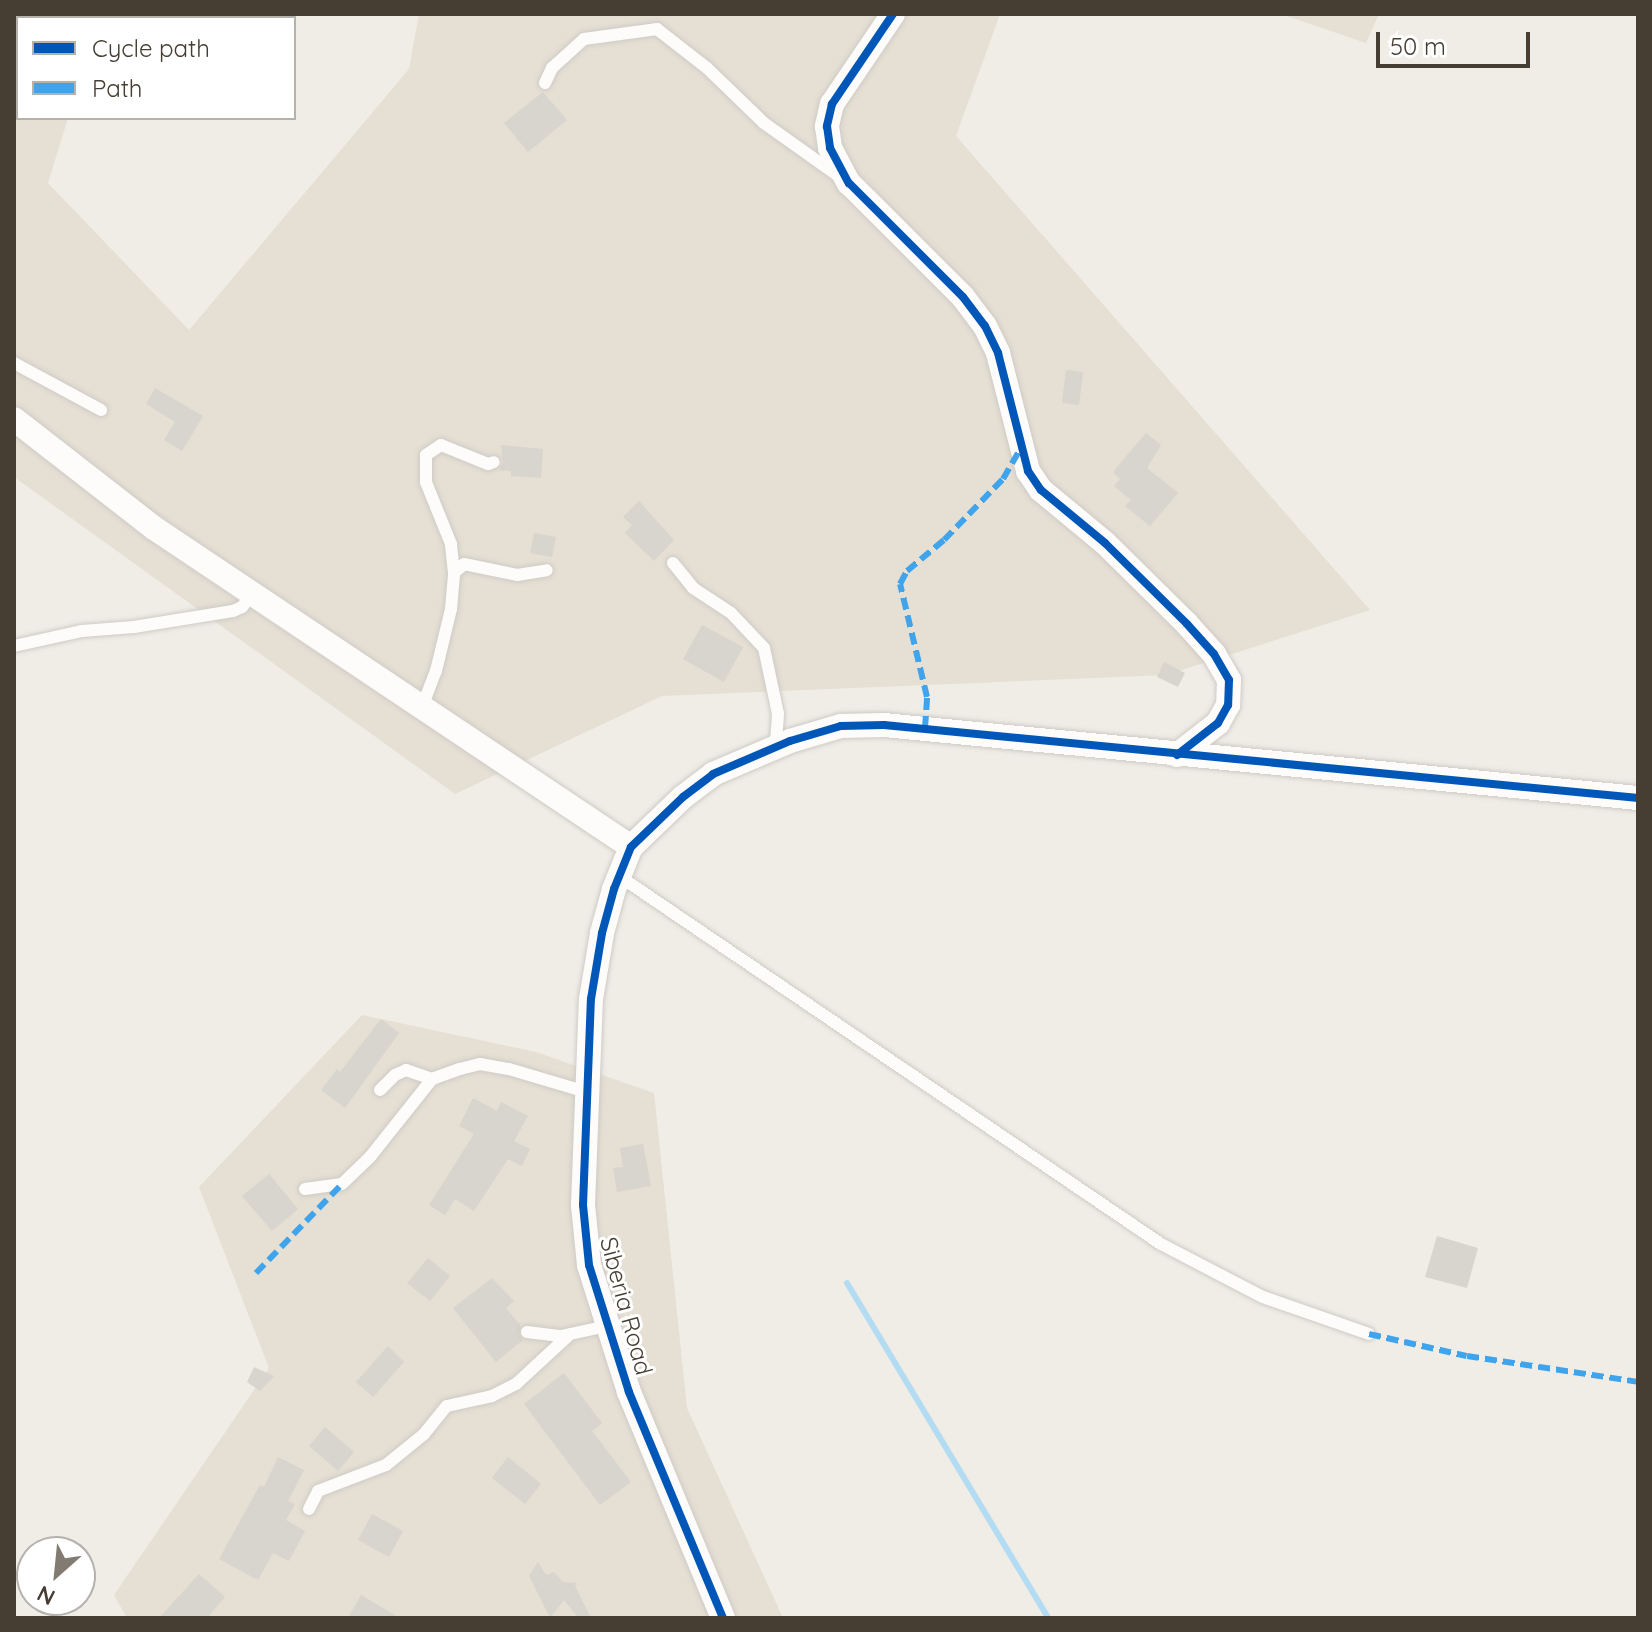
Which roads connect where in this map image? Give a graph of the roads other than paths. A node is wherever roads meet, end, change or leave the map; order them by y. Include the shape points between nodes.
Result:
1 (893, 14) edge
2 (545, 83) dead end
3 (849, 183) junction
4 (14, 363) edge
5 (101, 410) dead end
6 (14, 419) edge
7 (494, 462) dead end
8 (673, 563) dead end
9 (547, 570) dead end
10 (454, 573) junction
11 (252, 594) junction
12 (14, 646) edge
13 (422, 707) junction
14 (776, 746) junction
15 (1177, 755) junction
16 (1638, 798) edge
17 (631, 847) junction
18 (619, 876) junction
19 (432, 1079) junction
20 (380, 1090) dead end
21 (586, 1092) junction
22 (305, 1189) dead end
23 (607, 1326) junction
24 (527, 1332) dead end
25 (1369, 1334) dead end
26 (569, 1335) junction
27 (309, 1509) dead end
28 (723, 1618) edge

1 - 3 street via 832,104 830,148
2 - 3 lane via 552,68 584,39 657,29 764,123
3 - 15 street via 963,297 985,326 998,353 1028,471 1041,490 1105,543 1187,624 1229,680 1228,705 1218,723
4 - 5 lane
6 - 11 street via 154,528
7 - 10 lane via 441,445 426,455 426,482 451,544
8 - 14 lane via 693,588 731,613 764,648 778,714
9 - 10 lane via 517,575 464,564
10 - 13 lane via 444,640
11 - 12 lane via 233,611 82,631
11 - 13 street
13 - 17 street
14 - 15 street via 841,726 884,725
14 - 17 street via 713,774
15 - 16 street
17 - 18 street, Siberia Road
18 - 21 street, Siberia Road via 594,973
18 - 25 lane via 1161,1244 1263,1297
19 - 20 lane via 406,1070
19 - 21 lane via 480,1064
19 - 22 lane via 342,1184
21 - 23 street, Siberia Road via 583,1205 589,1265
23 - 26 lane
23 - 28 street, Siberia Road
24 - 26 lane
26 - 27 lane via 517,1383 492,1396 447,1406 424,1434 386,1465 318,1491

